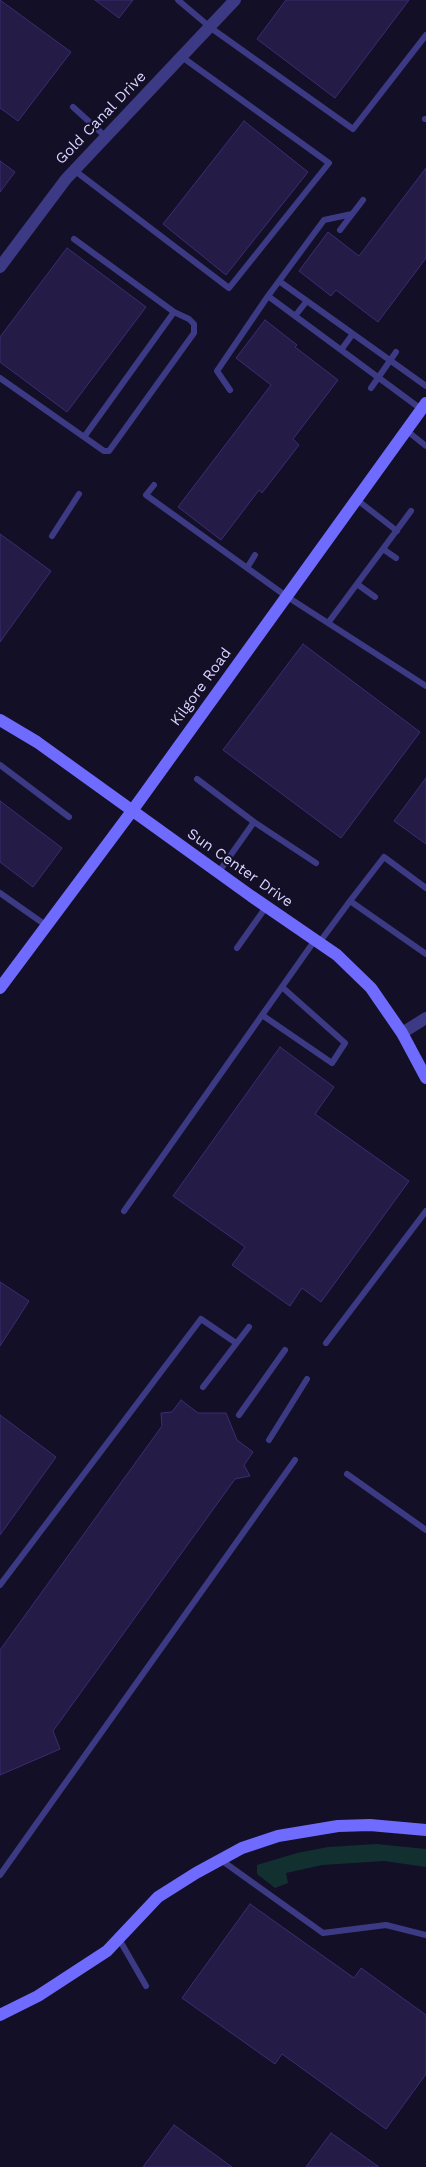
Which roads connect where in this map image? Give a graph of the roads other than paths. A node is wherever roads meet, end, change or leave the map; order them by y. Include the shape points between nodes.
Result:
1 (178, 0) edge
2 (236, 0) edge
3 (211, 28) junction
4 (426, 35) edge
5 (182, 57) junction
6 (73, 107) dead end
7 (106, 137) junction
8 (74, 170) junction
9 (363, 200) dead end
10 (352, 214) junction
11 (340, 230) dead end
12 (74, 239) dead end
13 (2, 259) edge
14 (279, 281) junction
15 (268, 296) junction
16 (306, 302) junction
17 (174, 312) junction
18 (295, 316) junction
19 (352, 335) junction
20 (341, 350) junction
21 (396, 352) dead end
22 (390, 362) junction
23 (378, 377) junction
24 (0, 378) edge
25 (426, 386) edge
26 (371, 388) dead end
27 (230, 390) dead end
28 (424, 406) edge
29 (406, 430) junction
30 (84, 437) junction
31 (426, 446) edge
32 (154, 485) dead end
33 (79, 494) dead end
34 (356, 499) junction
35 (412, 511) dead end
36 (396, 531) junction
37 (52, 536) dead end
38 (383, 549) junction
39 (255, 556) dead end
40 (396, 558) dead end
41 (246, 568) junction
42 (356, 584) junction
43 (286, 596) junction
44 (375, 597) dead end
45 (328, 623) junction
46 (426, 686) edge
47 (0, 720) edge
48 (0, 765) edge
49 (197, 779) dead end
50 (132, 811) junction
51 (69, 817) dead end
52 (254, 822) junction
53 (316, 863) dead end
54 (218, 873) junction
55 (426, 888) edge
56 (1, 896) edge
57 (350, 901) junction
58 (266, 907) junction
59 (46, 926) junction
60 (317, 941) junction
61 (236, 948) dead end
62 (426, 954) edge
63 (282, 987) junction
64 (0, 988) edge
65 (262, 1015) junction
66 (426, 1018) edge
67 (402, 1034) junction
68 (426, 1078) edge
69 (426, 1211) edge
70 (124, 1212) dead end
71 (249, 1327) dead end
72 (236, 1343) junction
73 (326, 1344) dead end
74 (285, 1350) dead end
75 (307, 1380) dead end
76 (203, 1387) dead end
77 (239, 1415) dead end
78 (269, 1440) dead end
79 (295, 1460) dead end
80 (346, 1474) dead end
81 (426, 1530) edge
82 (0, 1585) edge
83 (426, 1830) edge
84 (221, 1860) junction
85 (0, 1874) edge
86 (426, 1935) edge
87 (118, 1939) junction
88 (146, 1986) dead end
89 (0, 2015) edge

1 - 3 lane
2 - 3 street, Gold Canal Drive
3 - 4 lane via 353,128
3 - 5 street, Gold Canal Drive
5 - 7 street, Gold Canal Drive
5 - 8 lane via 329,163 229,288
6 - 7 lane
7 - 8 street, Gold Canal Drive
8 - 13 street, Gold Canal Drive
9 - 10 lane
10 - 11 lane
10 - 14 lane via 324,220
12 - 17 lane
14 - 15 lane
14 - 16 lane
15 - 18 lane
15 - 27 lane via 217,371
16 - 18 lane
16 - 19 lane
17 - 30 lane
17 - 30 lane via 189,319 194,324 194,332 114,446 104,452
18 - 20 lane
19 - 20 lane
19 - 22 lane
20 - 23 lane
21 - 22 lane
22 - 23 lane
22 - 25 lane
23 - 26 lane
23 - 28 lane
24 - 30 lane
28 - 29 street, Kilgore Road
29 - 31 lane
29 - 34 street, Kilgore Road
32 - 41 lane via 146,495
33 - 37 lane
34 - 36 lane
34 - 43 street, Kilgore Road
35 - 36 lane
36 - 38 lane
38 - 40 lane
38 - 42 lane
39 - 41 lane
41 - 43 lane
42 - 44 lane
42 - 45 lane
43 - 45 lane
43 - 50 street, Kilgore Road
45 - 46 lane
47 - 50 street, Sun Center Drive via 38,742
48 - 51 lane
49 - 52 lane
50 - 54 street, Sun Center Drive
50 - 59 street, Kilgore Road
52 - 53 lane
52 - 54 lane
54 - 58 street, Sun Center Drive
55 - 57 lane via 384,857
56 - 59 lane
57 - 60 lane
57 - 62 lane
58 - 60 street, Sun Center Drive
58 - 61 lane
59 - 64 street, Kilgore Road
60 - 63 lane
60 - 67 street, Sun Center Drive via 337,955 370,988
63 - 65 lane
63 - 65 lane via 345,1043 332,1063
65 - 70 lane
66 - 67 street
67 - 68 street, Sun Center Drive
69 - 73 lane
71 - 72 lane
72 - 76 lane
72 - 82 lane via 201,1319
74 - 77 lane
75 - 78 lane
79 - 85 lane
80 - 81 lane
83 - 84 street via 338,1826 278,1836 242,1848
84 - 86 lane via 324,1933 386,1925
84 - 87 street via 158,1897
87 - 88 lane
87 - 89 street via 107,1951 60,1982

